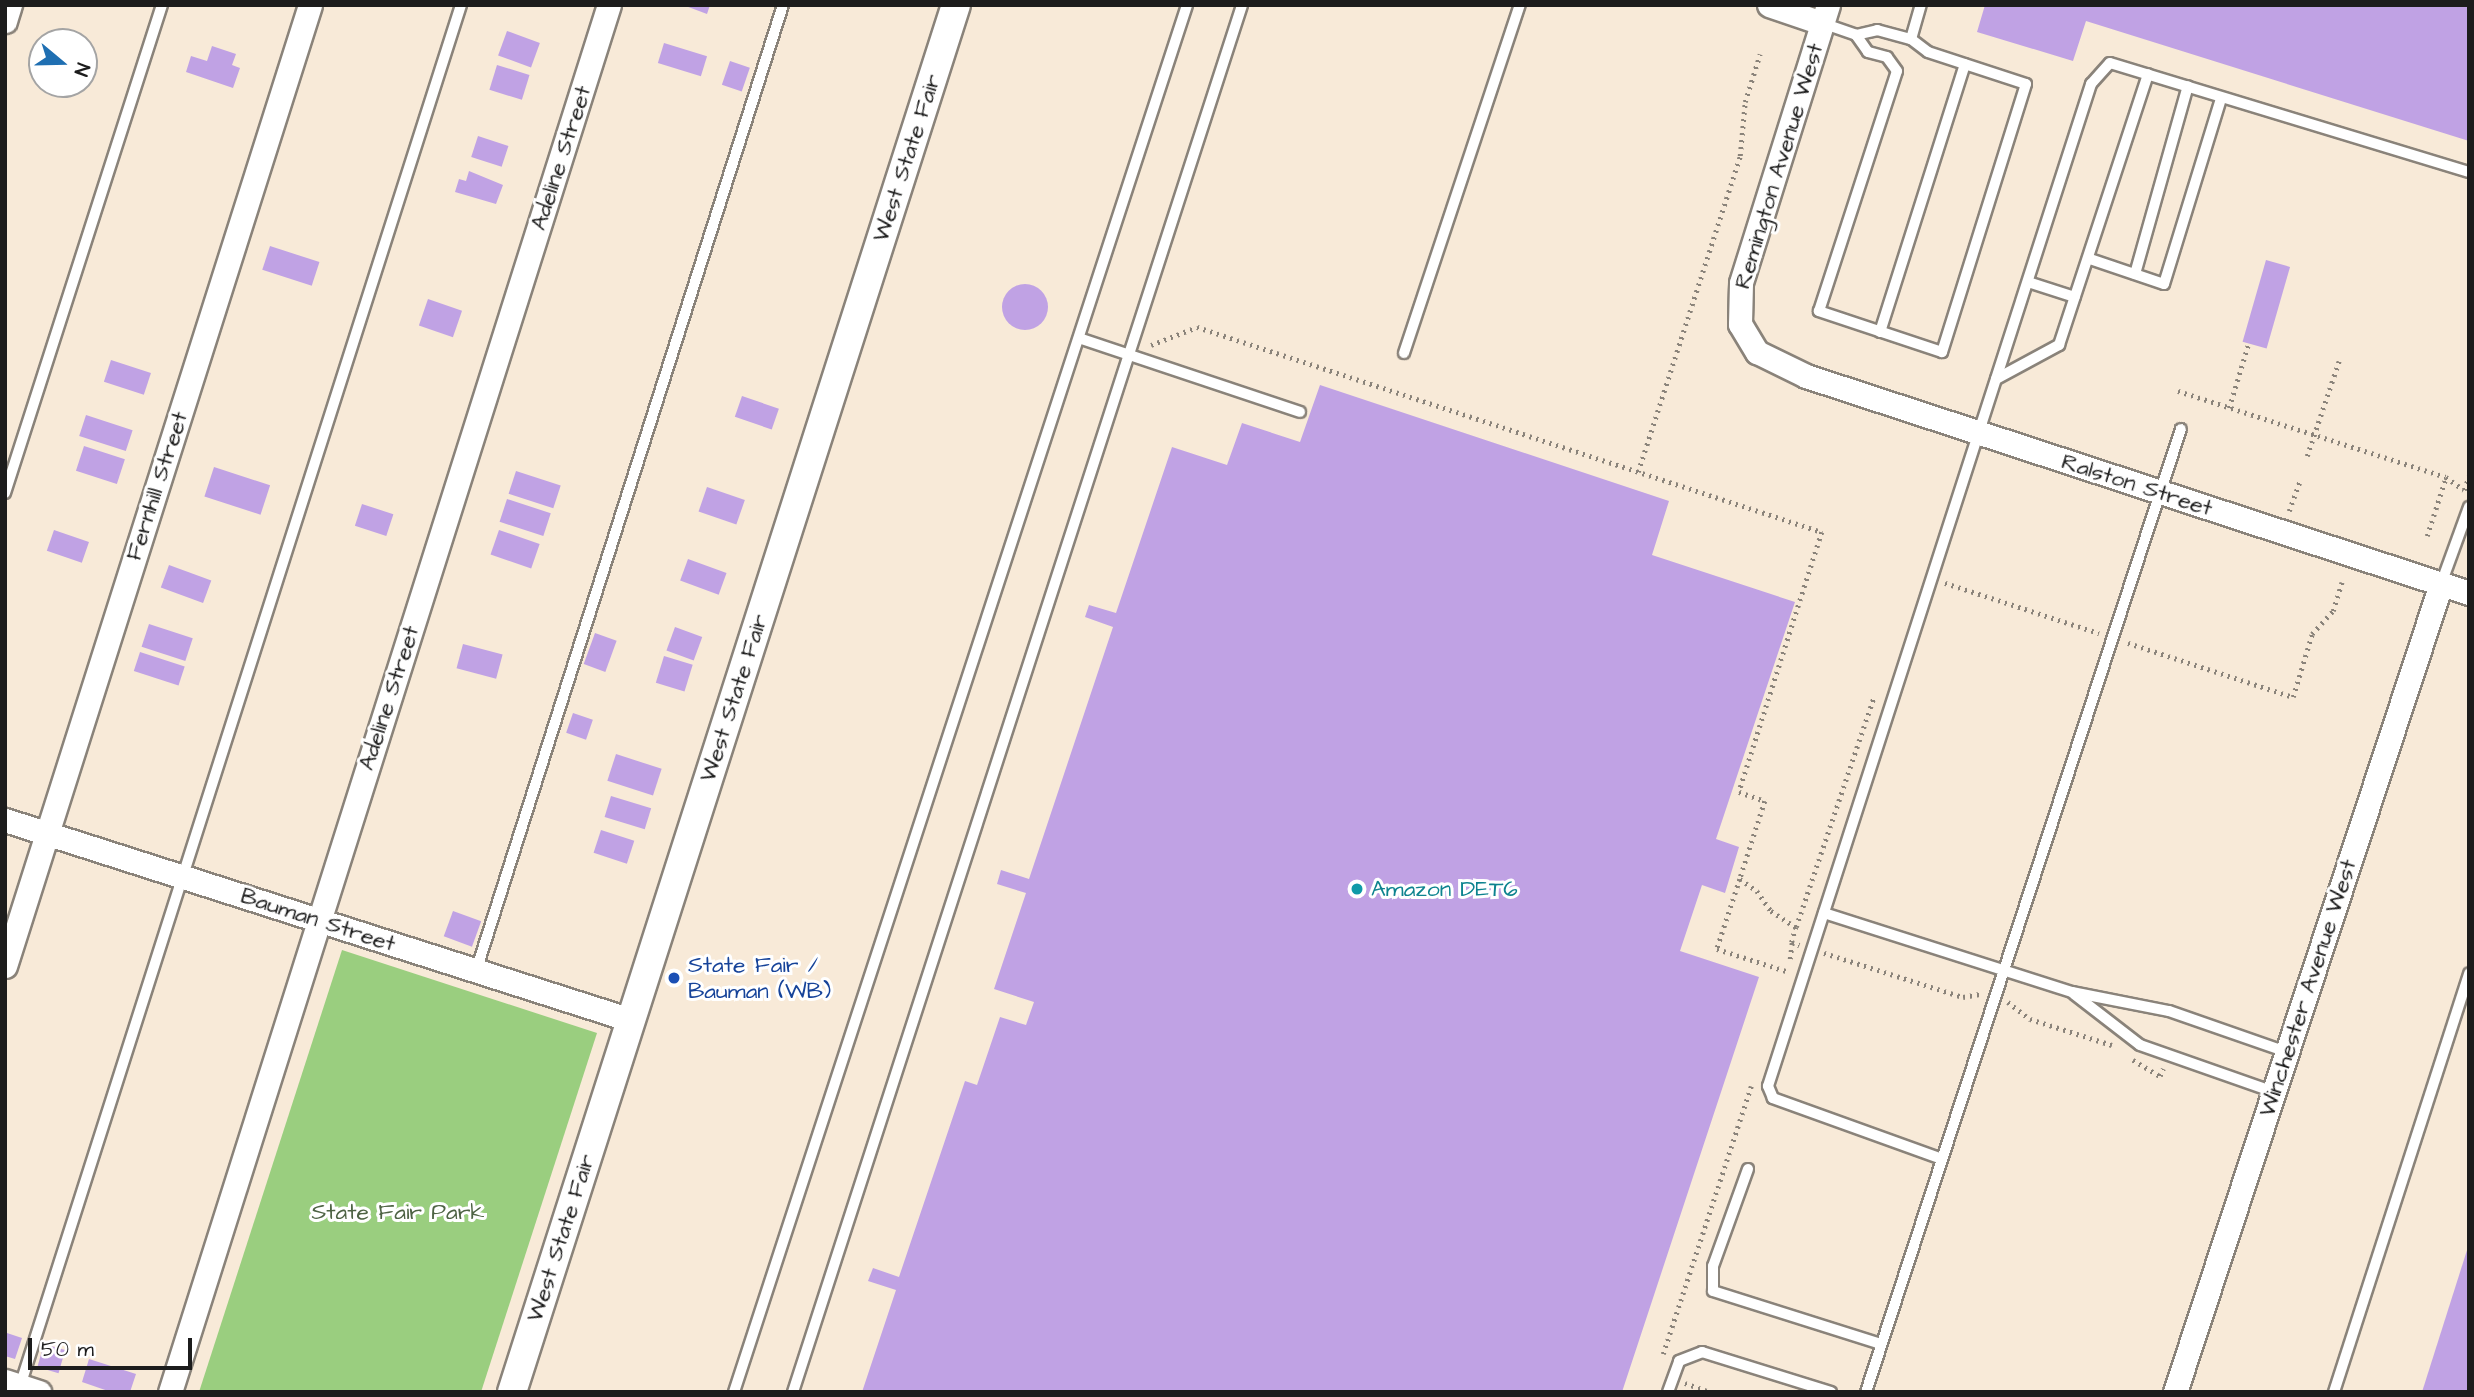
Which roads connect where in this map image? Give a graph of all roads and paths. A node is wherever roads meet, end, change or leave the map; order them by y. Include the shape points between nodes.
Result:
1 (10, 5) edge
2 (162, 5) edge
3 (310, 5) edge
4 (461, 5) edge
5 (609, 5) edge
6 (783, 5) edge
7 (956, 5) edge
8 (1187, 5) edge
9 (1242, 5) edge
10 (1520, 5) edge
11 (1769, 5) edge
12 (1921, 5) edge
13 (1825, 14) edge
14 (5, 21) edge
15 (1856, 35) junction
16 (1911, 39) junction
17 (1760, 54) dead end
18 (1965, 64) junction
19 (2148, 74) junction
20 (2188, 86) junction
21 (2221, 99) junction
22 (2469, 172) edge
23 (2090, 259) junction
24 (2135, 274) junction
25 (2028, 282) junction
26 (2075, 297) junction
27 (1880, 332) junction
28 (1079, 338) junction
29 (2248, 345) dead end
30 (1404, 353) dead end
31 (1127, 354) junction
32 (2339, 361) dead end
33 (1806, 376) joint
34 (1996, 379) junction
35 (2178, 391) dead end
36 (2228, 408) junction
37 (1300, 412) dead end
38 (2181, 429) dead end
39 (1980, 433) junction
40 (2314, 438) junction
41 (2307, 456) dead end
42 (2469, 476) edge
43 (2446, 477) junction
44 (2300, 480) dead end
45 (5, 493) edge
46 (2160, 493) junction
47 (2469, 507) edge
48 (2289, 511) dead end
49 (2427, 536) dead end
50 (1933, 579) junction
51 (2342, 582) dead end
52 (2441, 584) junction
53 (2469, 593) edge
54 (2113, 638) junction
55 (1877, 688) dead end
56 (5, 820) edge
57 (47, 834) junction
58 (182, 877) junction
59 (1740, 879) dead end
60 (1824, 913) junction
61 (319, 921) junction
62 (1796, 927) dead end
63 (5, 966) edge
64 (2004, 970) junction
65 (476, 971) junction
66 (2469, 973) edge
67 (1785, 984) dead end
68 (2072, 992) junction
69 (631, 1020) junction
70 (2287, 1052) junction
71 (1755, 1075) dead end
72 (2274, 1092) junction
73 (1942, 1159) junction
74 (1748, 1170) dead end
75 (1881, 1344) junction
76 (1661, 1361) dead end
77 (21, 1388) edge
78 (170, 1392) edge
79 (512, 1392) edge
80 (734, 1392) edge
81 (793, 1392) edge
82 (1668, 1392) edge
83 (1831, 1392) edge
84 (1866, 1392) edge
85 (2175, 1392) edge
86 (2334, 1392) edge

1 - 14 street
2 - 45 lane
3 - 57 street, Fernhill Street
4 - 58 lane
5 - 61 street, Adeline Street
6 - 65 lane
7 - 69 street, West State Fair
8 - 28 lane
9 - 31 lane
10 - 30 lane
11 - 13 street
12 - 16 lane
13 - 15 lane
13 - 33 street, Remington Avenue West via 1737,307 1740,324 1757,352
15 - 16 lane via 1877,30
15 - 27 lane via 1868,52 1887,57 1897,71 1819,311
16 - 18 lane via 1928,52
17 - 31 path via 1745,102 1740,156 1638,472 1197,327
18 - 27 lane
18 - 27 lane via 2025,84 1942,352
19 - 20 lane
19 - 23 lane
19 - 25 lane via 2110,63 2091,84
20 - 21 lane
20 - 24 lane
21 - 22 lane
21 - 24 lane via 2164,284
23 - 24 lane
23 - 26 lane
25 - 26 lane
25 - 34 lane
26 - 34 lane via 2059,345
28 - 31 lane
28 - 80 lane
29 - 36 path
31 - 37 lane
31 - 81 lane
32 - 40 path
33 - 39 street, Ralston Street
34 - 39 lane
35 - 36 path
36 - 40 path
38 - 46 lane
39 - 46 street, Ralston Street
39 - 50 lane
40 - 41 path
40 - 43 path
42 - 43 path via 2464,491
43 - 49 path
44 - 48 path
46 - 52 street, Ralston Street
46 - 54 lane
47 - 52 lane
50 - 54 path
50 - 60 lane
51 - 54 path via 2333,611 2312,634 2294,697
52 - 53 street, Ralston Street
52 - 70 street, Winchester Avenue West
54 - 64 lane
55 - 62 path
56 - 57 street, Bauman Street
57 - 58 street, Bauman Street
57 - 63 street, Fernhill Street
58 - 61 street, Bauman Street
58 - 77 lane
59 - 67 path via 1717,948 1789,971
60 - 64 lane
60 - 73 lane via 1768,1086 1773,1098
61 - 65 street, Bauman Street
61 - 78 street, Adeline Street
64 - 68 lane
64 - 73 lane
65 - 69 street, Bauman Street
66 - 86 lane
68 - 70 lane via 2169,1011
68 - 72 lane via 2140,1045
69 - 79 street, West State Fair
70 - 72 street, Winchester Avenue West
71 - 76 path
72 - 85 street, Winchester Avenue West
73 - 75 lane
74 - 75 lane via 1713,1266 1713,1291
75 - 84 lane
82 - 83 lane via 1679,1361 1702,1352

